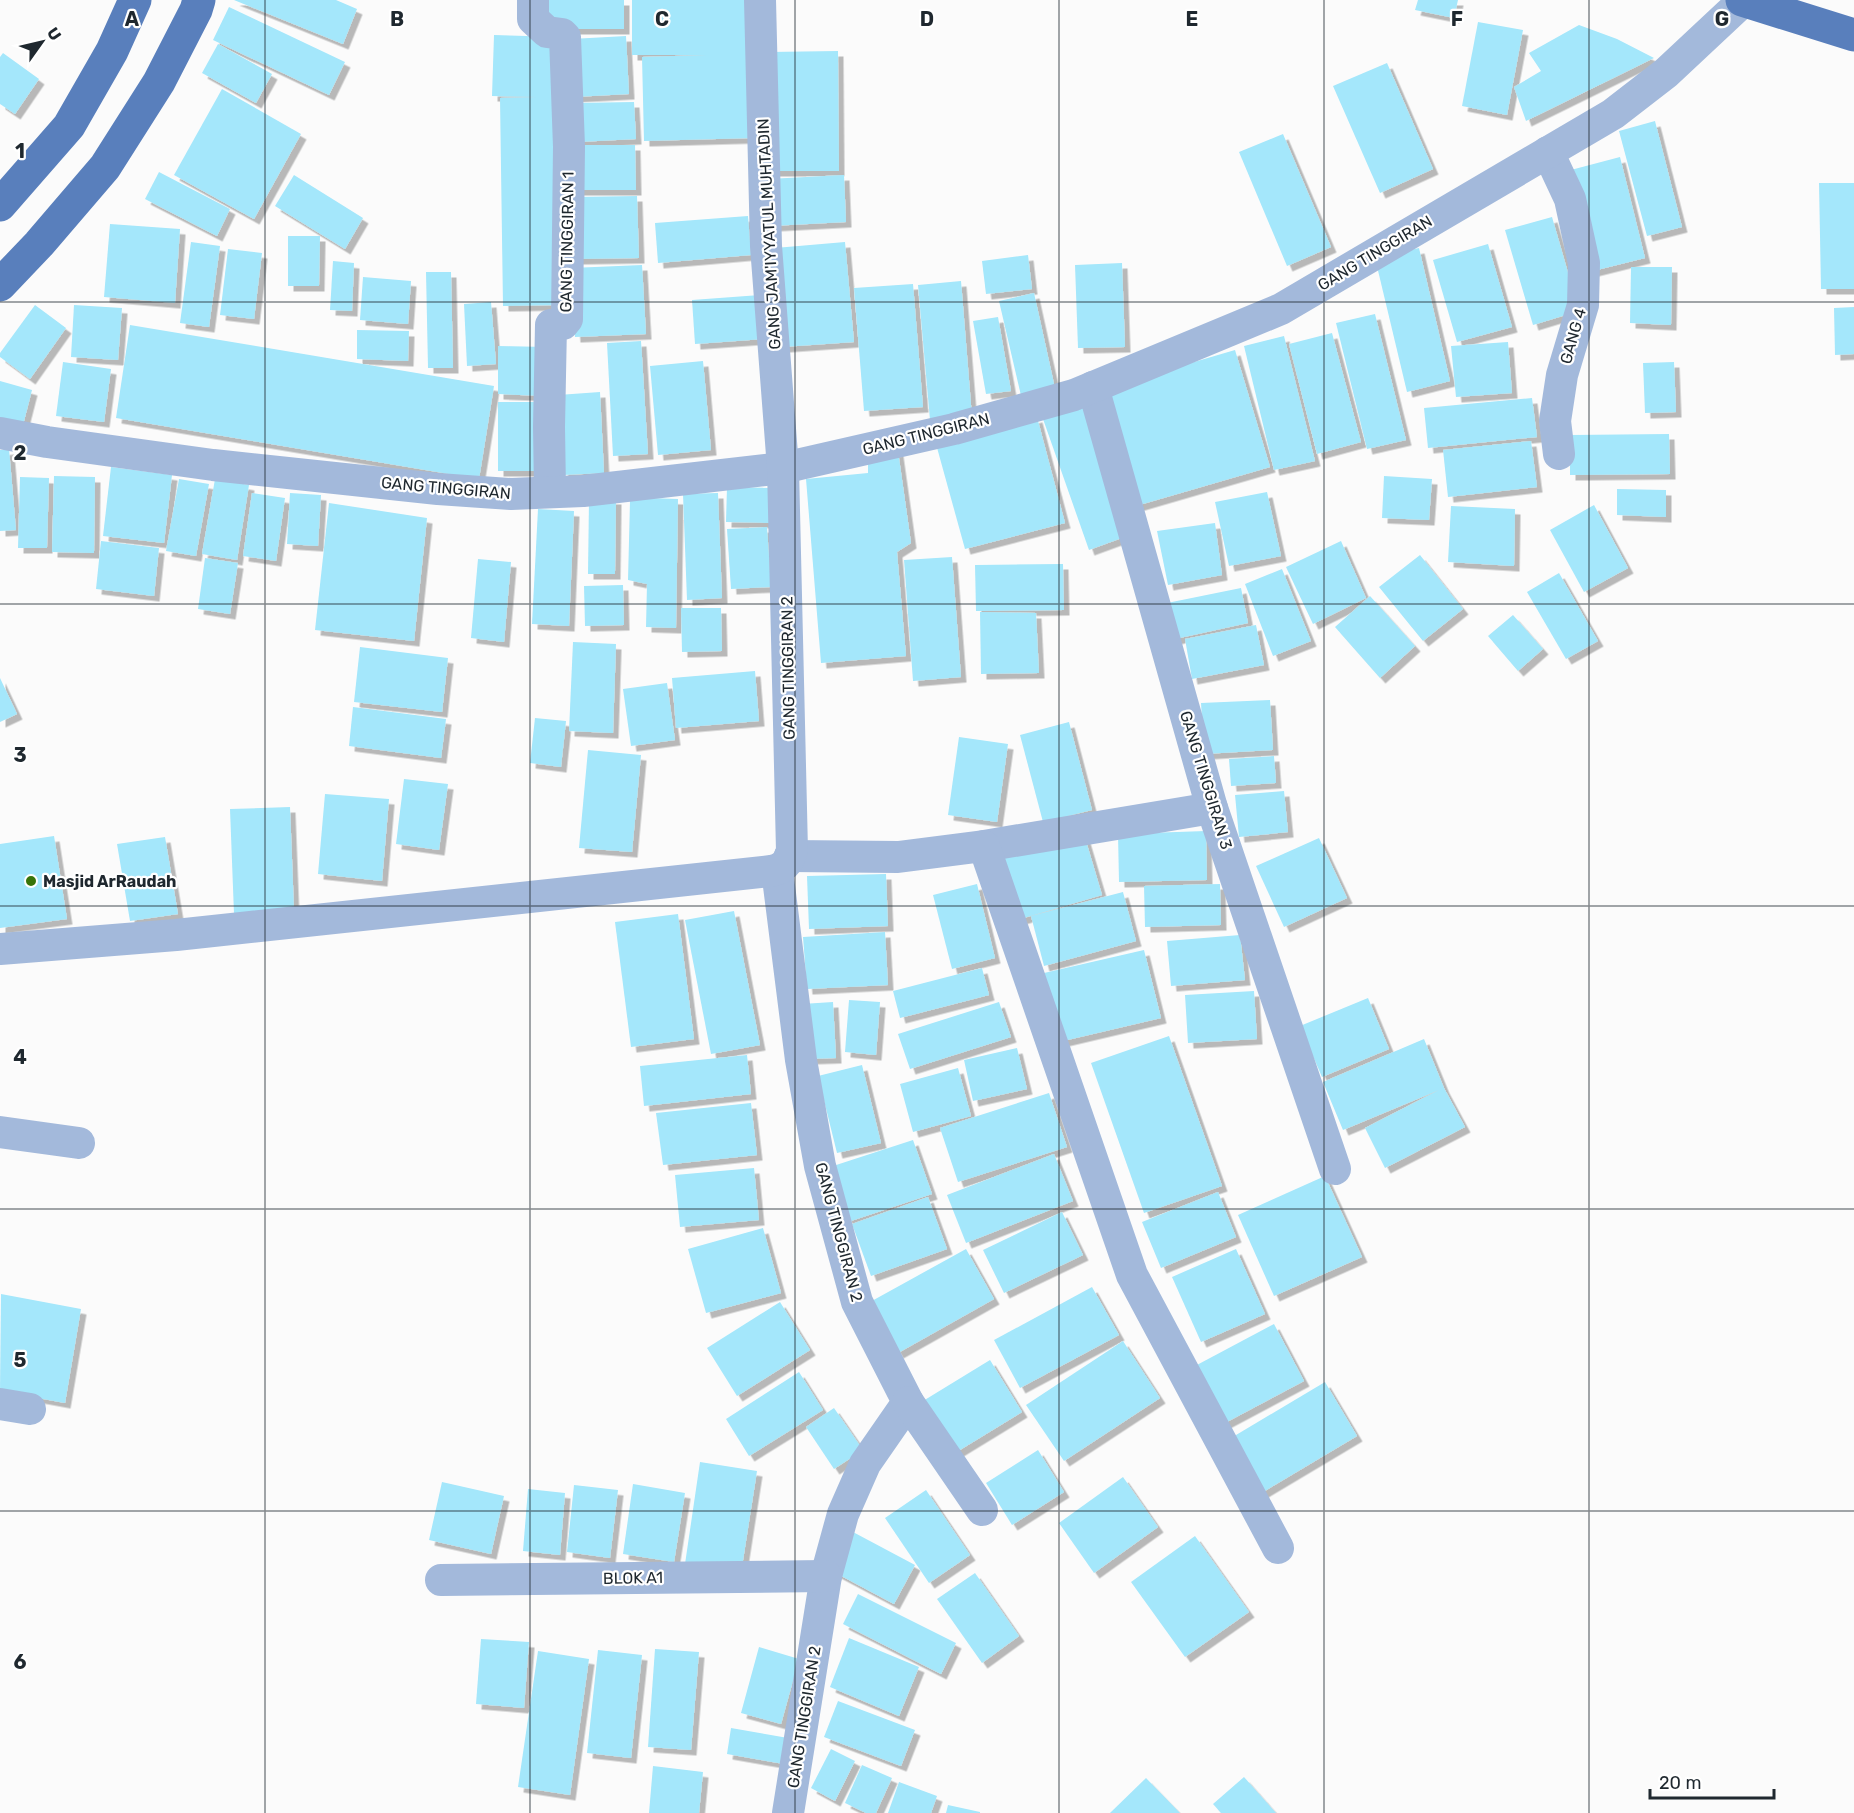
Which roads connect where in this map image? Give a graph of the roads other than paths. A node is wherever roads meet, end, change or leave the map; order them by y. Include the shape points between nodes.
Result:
1 (135, 0) edge
2 (199, 0) edge
3 (533, 0) edge
4 (760, 0) edge
5 (1743, 0) edge
6 (1854, 35) edge
7 (1548, 152) junction
8 (0, 205) edge
9 (0, 285) edge
10 (1093, 387) junction
11 (0, 433) edge
12 (1559, 454) dead end
13 (783, 468) junction
14 (550, 492) junction
15 (1212, 808) junction
16 (984, 846) junction
17 (784, 864) junction
18 (0, 949) edge
19 (0, 1132) edge
20 (79, 1143) dead end
21 (1335, 1168) dead end
22 (908, 1402) junction
23 (0, 1404) edge
24 (30, 1409) dead end
25 (982, 1510) dead end
26 (1278, 1548) dead end
27 (826, 1576) junction
28 (441, 1580) dead end
29 (798, 1809) edge

1 - 8 main road via 112,51 69,126
2 - 9 main road via 159,82 105,167
3 - 14 street, GANG TINGGIRAN 1 via 533,19 547,32 565,37 567,319 563,324 551,325
4 - 13 street, GANG JAM'IYYATUL MUHTADIN via 766,246
5 - 6 main road
5 - 7 street, GANG TINGGIRAN via 1666,73 1613,114
7 - 10 street, GANG TINGGIRAN via 1281,309
7 - 12 street, GANG 4 via 1570,200 1584,263 1583,305 1562,375 1555,421
10 - 13 street, GANG TINGGIRAN via 954,429
10 - 15 street, GANG TINGGIRAN 3
11 - 14 street, GANG TINGGIRAN via 225,467 479,493
13 - 14 street, GANG TINGGIRAN
13 - 17 street, GANG TINGGIRAN 2 via 791,827
15 - 16 street
15 - 21 street, GANG TINGGIRAN 3
16 - 17 street via 898,857
16 - 26 street via 1132,1275
17 - 18 street via 188,934
17 - 22 street, GANG TINGGIRAN 2 via 801,1060 820,1166 857,1302
19 - 20 street
22 - 25 street
22 - 27 street, GANG TINGGIRAN 2 via 865,1464 843,1514
23 - 24 street
27 - 28 street, BLOK A1
27 - 29 street, GANG TINGGIRAN 2

